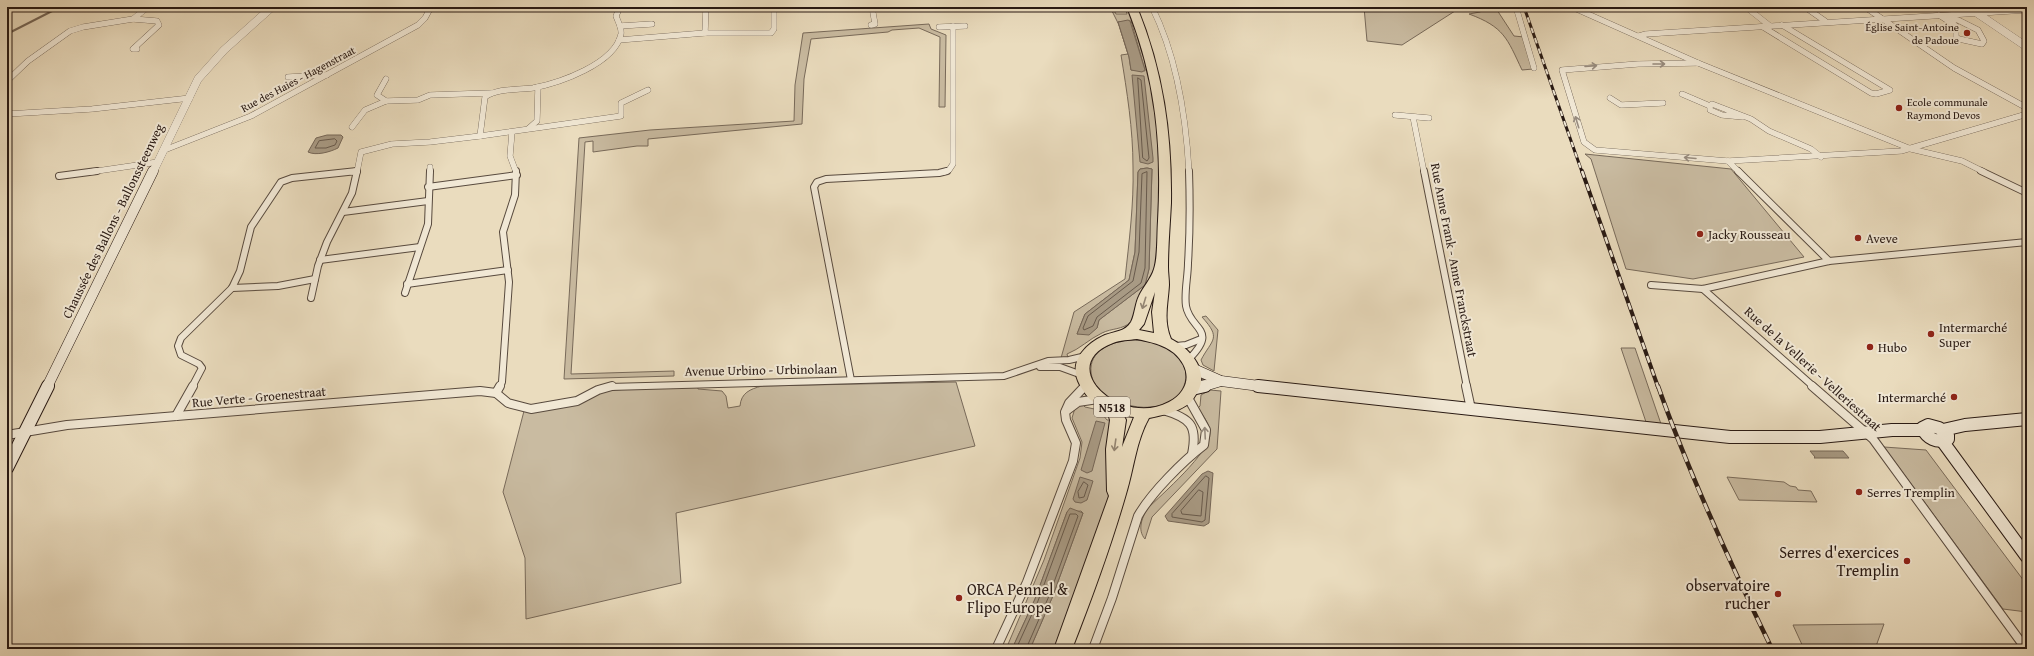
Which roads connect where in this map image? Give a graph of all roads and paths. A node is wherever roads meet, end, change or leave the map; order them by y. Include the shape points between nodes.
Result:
1 (148, 7) edge
2 (272, 7) edge
3 (431, 7) edge
4 (620, 7) edge
5 (706, 7) edge
6 (774, 7) edge
7 (872, 7) edge
8 (1132, 7) edge
9 (1152, 7) edge
10 (1516, 7) edge
11 (1572, 7) edge
12 (1746, 7) edge
13 (1805, 7) edge
14 (1865, 7) edge
15 (1968, 7) edge
16 (2027, 10) edge
17 (1976, 12) junction
18 (1939, 15) junction
19 (1881, 18) junction
20 (1945, 18) junction
21 (133, 19) junction
22 (1825, 21) junction
23 (1953, 24) junction
24 (871, 25) dead end
25 (1782, 25) junction
26 (620, 26) junction
27 (953, 26) junction
28 (965, 26) dead end
29 (1770, 26) junction
30 (938, 27) dead end
31 (1763, 27) junction
32 (1973, 27) junction
33 (705, 33) junction
34 (1639, 36) junction
35 (651, 37) junction
36 (619, 40) junction
37 (2027, 47) edge
38 (137, 49) dead end
39 (1698, 63) junction
40 (1534, 68) dead end
41 (329, 75) junction
42 (288, 77) dead end
43 (8, 79) edge
44 (386, 79) dead end
45 (538, 87) junction
46 (648, 90) dead end
47 (491, 92) junction
48 (1682, 94) dead end
49 (190, 98) junction
50 (1610, 98) dead end
51 (386, 101) junction
52 (1663, 103) dead end
53 (2027, 108) edge
54 (7, 114) edge
55 (2027, 114) edge
56 (1395, 115) dead end
57 (1413, 117) junction
58 (1429, 118) dead end
59 (352, 127) dead end
60 (527, 129) junction
61 (512, 132) junction
62 (480, 136) junction
63 (1910, 149) junction
64 (162, 151) junction
65 (1821, 157) junction
66 (1728, 161) junction
67 (158, 162) junction
68 (430, 167) dead end
69 (357, 171) junction
70 (517, 175) junction
71 (59, 176) dead end
72 (428, 187) junction
73 (2027, 193) edge
74 (428, 201) junction
75 (343, 212) junction
76 (2027, 242) edge
77 (420, 248) junction
78 (320, 260) junction
79 (1829, 261) junction
80 (1161, 268) junction
81 (508, 270) junction
82 (314, 279) junction
83 (407, 284) junction
84 (1651, 285) dead end
85 (232, 288) junction
86 (1703, 289) junction
87 (405, 294) dead end
88 (311, 298) dead end
89 (1125, 335) junction
90 (1201, 339) junction
91 (1170, 343) junction
92 (1086, 356) junction
93 (1192, 364) junction
94 (1034, 367) junction
95 (852, 380) junction
96 (1084, 380) junction
97 (1221, 381) junction
98 (1190, 392) junction
99 (496, 393) junction
100 (1098, 399) junction
101 (1113, 407) junction
102 (1471, 409) junction
103 (1163, 410) junction
104 (1066, 411) junction
105 (1144, 413) junction
106 (176, 416) junction
107 (2027, 419) edge
108 (24, 431) junction
109 (1864, 432) junction
110 (7, 435) edge
111 (1943, 436) junction
112 (1192, 454) junction
113 (7, 468) edge
114 (1116, 499) junction
115 (2027, 557) edge
116 (996, 649) edge
117 (1063, 649) edge
118 (1093, 649) edge
119 (2026, 649) edge

1 - 21 street
2 - 49 main road, Chaussée des Ballons - Ballonssteenweg via 206,68
3 - 41 street, Rue des Haies - Hagenstraat via 418,25
4 - 26 street via 616,16
5 - 33 street
6 - 33 street via 774,29 771,33
7 - 24 street via 876,24
8 - 80 highway via 1143,34 1152,69 1162,132 1165,200
9 - 90 street via 1166,38 1183,113 1190,171 1190,244 1186,306 1202,332
10 - 40 street
11 - 34 street
12 - 29 street
13 - 22 street
14 - 19 street
15 - 17 main road
16 - 17 street
17 - 18 street
17 - 37 main road
18 - 19 street
18 - 20 street
19 - 22 street
19 - 53 street via 1954,68
20 - 23 street
20 - 32 street via 1958,20
21 - 38 street via 157,21 159,24 133,49
21 - 43 street via 70,31
22 - 25 street
23 - 32 street
23 - 32 street via 1956,26 1956,37 1959,40 1982,44 1984,41 1978,30
25 - 29 street
25 - 31 street via 1890,90 1871,93
26 - 35 street via 652,22
26 - 36 street via 622,33
27 - 28 street
27 - 30 street
27 - 95 street via 953,164 950,170 939,173 826,179 817,182 814,188
29 - 31 street
31 - 34 street
33 - 35 street
34 - 39 street
35 - 36 street
36 - 45 street via 614,50 595,64
39 - 63 street
66 -> 39 street via 1595,150 1584,142 1562,70 1638,64
41 - 42 street
41 - 64 street, Rue des Haies - Hagenstraat via 251,116
44 - 51 street via 377,95
45 - 47 street
45 - 60 street via 537,122
46 - 60 street via 621,103 621,116
47 - 51 street via 430,95 418,100
47 - 62 street via 485,97
48 - 65 street via 1713,104 1766,127 1769,131 1811,149
49 - 54 street via 92,109
49 - 64 main road, Chaussée des Ballons - Ballonssteenweg
50 - 52 street via 1621,105
51 - 59 street via 364,110
55 - 63 street
56 - 57 street
57 - 58 street
57 - 102 street, Rue Anne Frank - Anne Franckstraat
60 - 61 street
61 - 62 street
61 - 70 street via 510,156
62 - 69 street via 392,144 364,150 359,154
63 - 65 street
63 - 73 street via 1962,161
64 - 67 main road, Chaussée des Ballons - Ballonssteenweg
65 - 66 street
66 - 79 street
67 - 71 street
67 - 108 main road, Chaussée des Ballons - Ballonssteenweg
68 - 72 street
69 - 75 street via 352,193
69 - 85 street via 292,178 281,182 251,228 240,270
70 - 72 street
70 - 81 street via 515,195 503,232
72 - 74 street
74 - 75 street
74 - 77 street via 428,224
75 - 78 street
76 - 79 street
77 - 78 street
77 - 83 street
78 - 82 street
79 - 86 street
80 -> 89 highway via 1146,297 1137,324
80 - 91 highway via 1164,278 1158,319 1159,327
81 - 83 street
81 - 99 street via 502,382
82 - 85 street via 278,286
82 - 88 street
83 - 87 street
84 - 86 street
85 - 106 street via 180,342 180,354 187,360 198,363 202,368
86 - 109 street, Rue de la Vellerie - Velleriestraat
89 - 91 highway via 1148,335
89 - 92 highway via 1104,340 1093,347
90 - 91 street via 1186,346
90 - 93 street
91 - 93 highway
92 - 94 street, Avenue Urbino - Urbinolaan via 1048,361
92 - 96 highway via 1082,365
93 - 97 main road
93 - 98 highway via 1195,379
94 - 95 street, Avenue Urbino - Urbinolaan via 1004,376
94 - 96 street, Avenue Urbino - Urbinolaan via 1060,367
95 - 99 street, Avenue Urbino - Urbinolaan via 614,385 577,401 531,409 508,403
96 - 100 highway, N518
96 - 104 street via 1082,391 1067,406
97 - 98 main road
97 - 102 main road
98 - 103 highway, N518 via 1177,404
112 -> 98 street via 1204,445 1206,430
99 - 106 street, Rue Verte - Groenestraat via 480,391
100 - 101 highway, N518
100 - 104 street via 1078,402
101 - 105 highway, N518
101 -> 114 highway, N518 via 1118,420 1113,469
102 - 109 main road via 1730,437 1820,437
103 - 105 highway, N518
103 - 112 street via 1183,416 1191,422 1195,429
104 - 116 street via 1067,427 1075,439 1076,449 1027,582
105 - 114 highway, N518 via 1136,425
106 - 108 street, Rue Verte - Groenestraat
107 - 111 main road via 1965,425
108 - 110 street, Rue Verte - Groenestraat
108 - 113 main road, Chaussée des Ballons - Ballonssteenweg
109 - 111 main road via 1922,430 1923,426 1928,425
109 - 119 street, Rue de la Vellerie - Velleriestraat via 1873,439
111 - 115 main road
112 - 118 street via 1144,505 1138,516
114 - 117 highway, N518 via 1098,557

